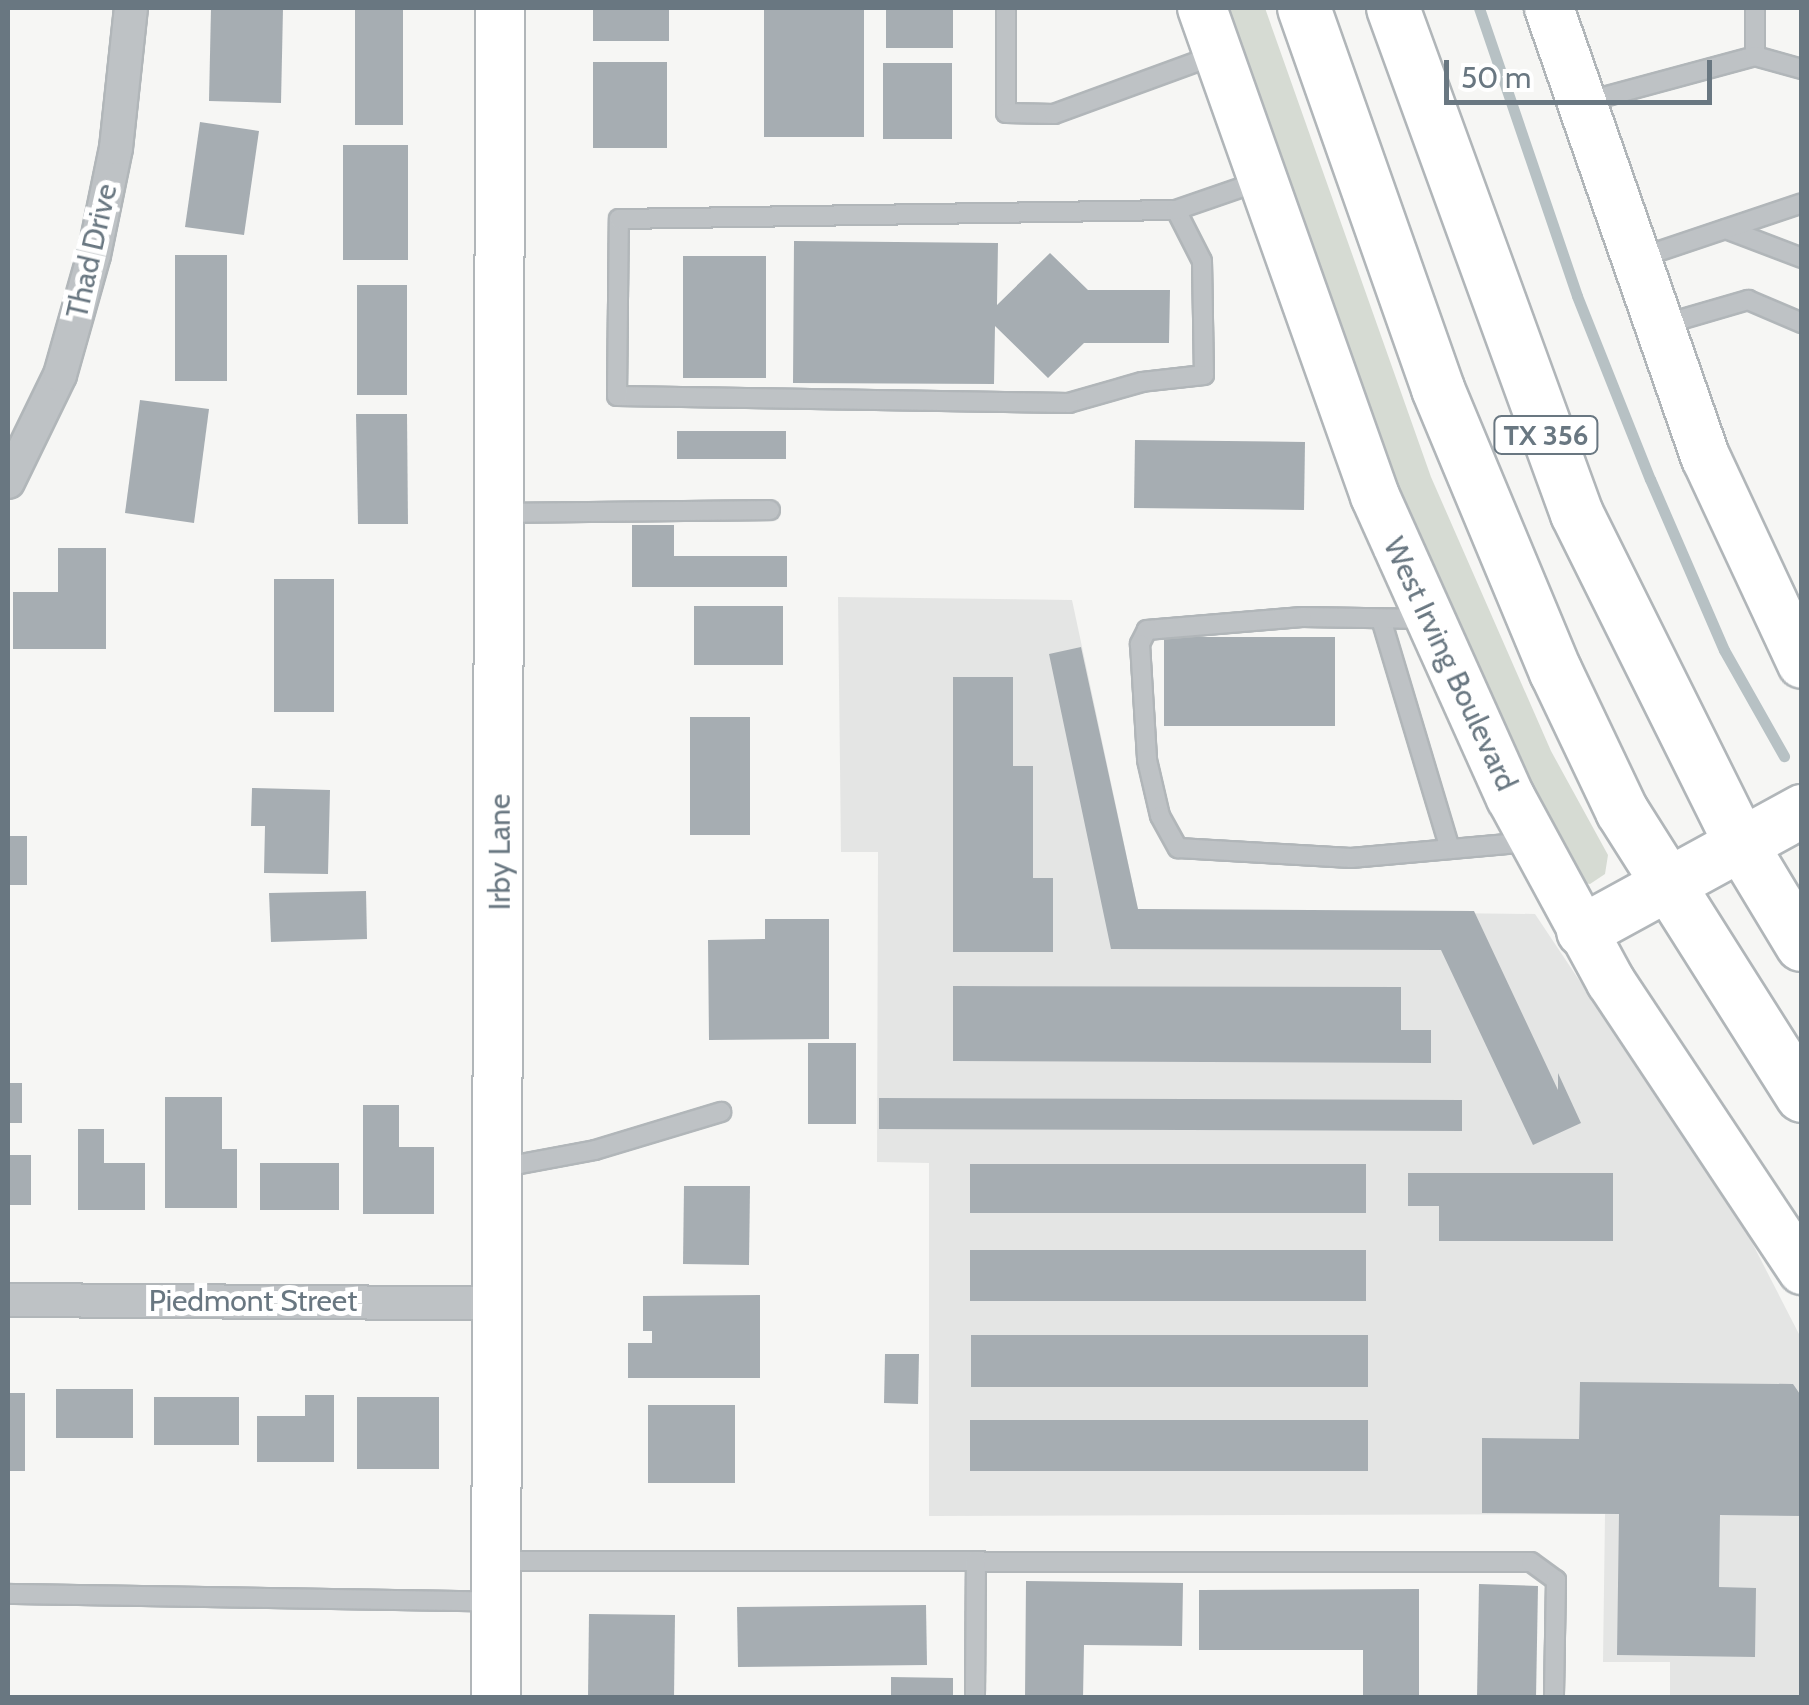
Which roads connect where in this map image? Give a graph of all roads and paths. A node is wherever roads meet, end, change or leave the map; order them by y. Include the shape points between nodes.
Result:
1 (131, 8) edge
2 (500, 8) edge
3 (1006, 8) edge
4 (1202, 8) edge
5 (1304, 8) edge
6 (1394, 8) edge
7 (1548, 8) edge
8 (1755, 8) edge
9 (1218, 54) junction
10 (1756, 56) junction
11 (1802, 69) edge
12 (1579, 103) junction
13 (1264, 180) junction
14 (1802, 203) edge
15 (1176, 210) junction
16 (1726, 230) junction
17 (1797, 254) edge
18 (1632, 260) junction
19 (1802, 323) edge
20 (1657, 326) junction
21 (8, 482) edge
22 (770, 510) dead end
23 (503, 513) junction
24 (1381, 619) junction
25 (1428, 619) junction
26 (1791, 619) edge
27 (1802, 664) edge
28 (1802, 811) edge
29 (1534, 842) junction
30 (1741, 844) junction
31 (1450, 849) junction
32 (1666, 885) junction
33 (1583, 931) junction
34 (1802, 946) edge
35 (1802, 1096) edge
36 (721, 1112) dead end
37 (499, 1168) junction
38 (1802, 1270) edge
39 (8, 1300) edge
40 (498, 1303) junction
41 (976, 1561) junction
42 (497, 1581) junction
43 (8, 1594) edge
44 (496, 1698) edge
45 (975, 1698) edge
46 (1554, 1698) edge

1 - 21 street, Thad Drive via 116,148 90,270 48,406
2 - 23 street, Irby Lane
3 - 9 lane via 1006,113 1054,114
4 - 9 street, West Irving Boulevard
5 - 32 main road, TX 356 via 1494,532 1622,811
6 - 30 main road, TX 356 via 1577,514
7 - 12 street
8 - 10 lane
9 - 13 street, West Irving Boulevard
10 - 11 lane
10 - 12 lane
12 - 18 street
13 - 15 lane
13 - 25 street, West Irving Boulevard via 1346,421
14 - 16 lane
15 - 15 lane via 619,219 618,396 858,405 1069,403 1142,382 1204,376 1202,261
16 - 17 lane
16 - 18 lane
18 - 20 street
19 - 20 lane via 1748,300
20 - 26 street via 1706,458
22 - 23 lane
23 - 37 street, Irby Lane
24 - 25 lane
24 - 31 lane
24 - 31 lane via 1302,617 1147,630 1140,644 1147,760 1160,816 1178,848 1352,858
25 - 29 street, West Irving Boulevard
26 - 27 street
28 - 30 main road
29 - 31 lane
29 - 33 street, West Irving Boulevard
30 - 32 main road
30 - 34 main road, TX 356
32 - 33 main road
32 - 35 main road, TX 356
33 - 38 street, West Irving Boulevard via 1745,1194
36 - 37 lane via 595,1150
37 - 40 street, Irby Lane
39 - 40 street, Piedmont Street
40 - 42 street, Irby Lane
41 - 42 lane
41 - 45 lane
41 - 46 lane via 1531,1562 1556,1580
42 - 43 lane
42 - 44 street, Irby Lane

